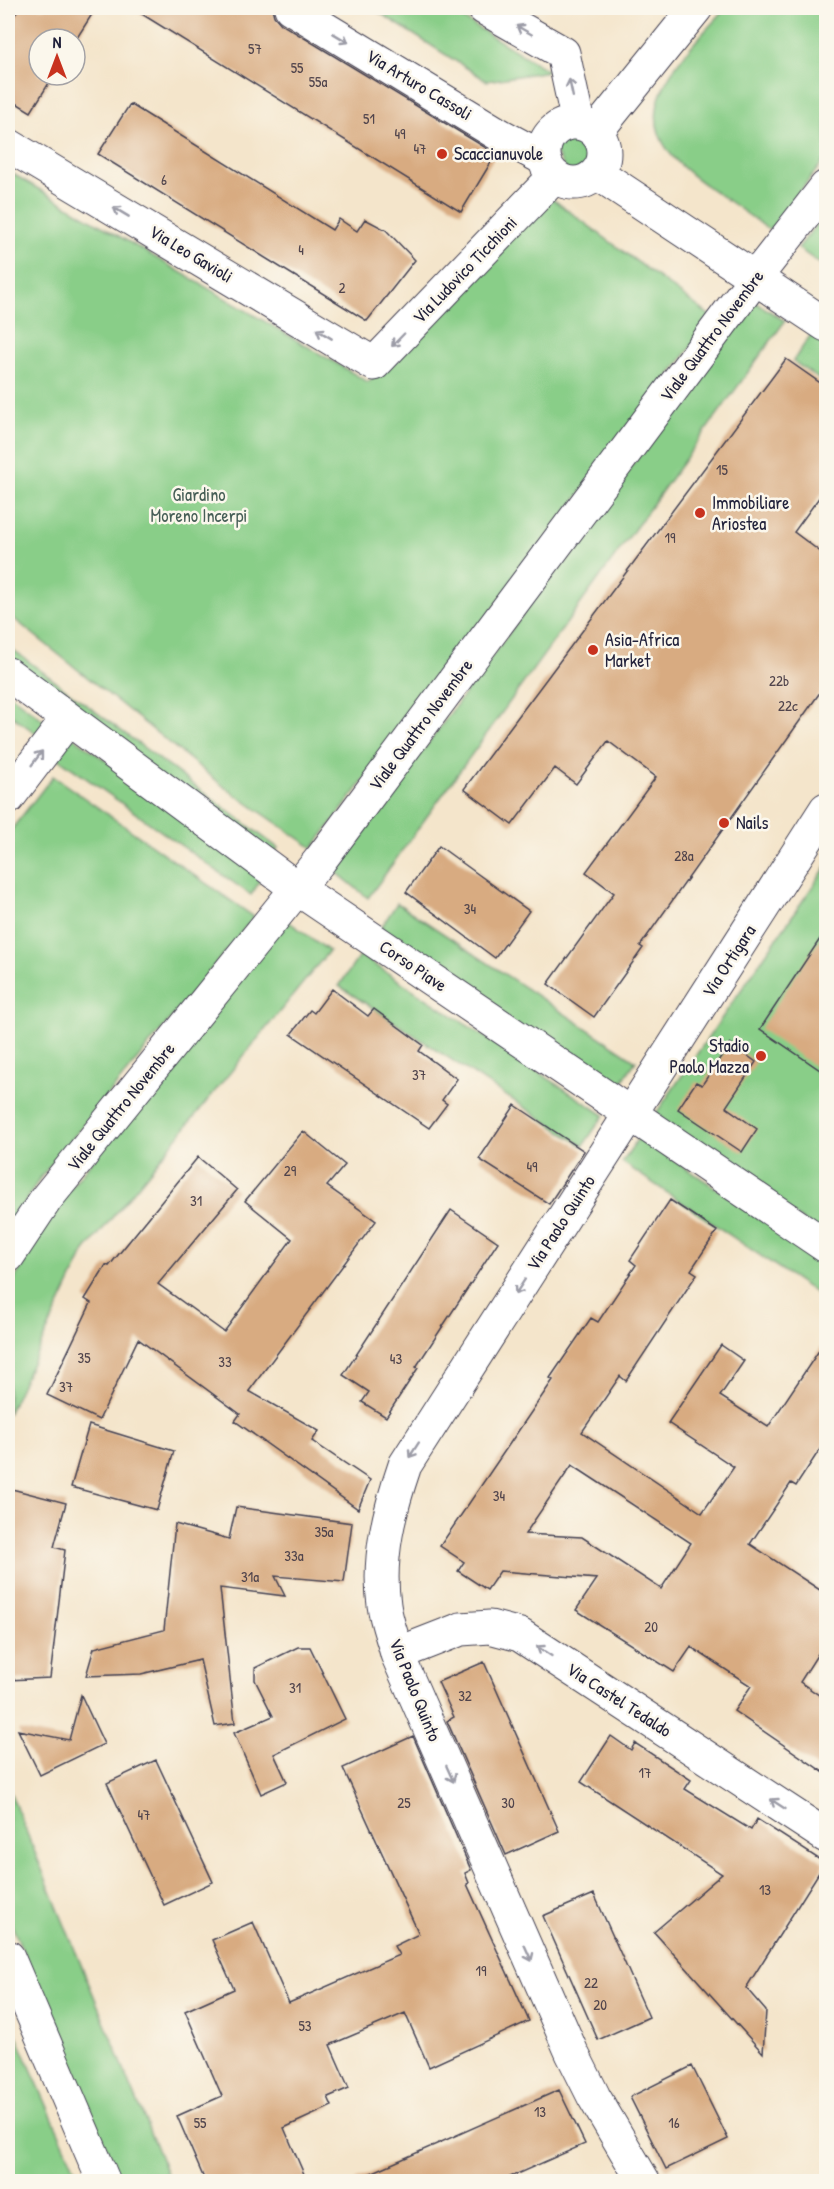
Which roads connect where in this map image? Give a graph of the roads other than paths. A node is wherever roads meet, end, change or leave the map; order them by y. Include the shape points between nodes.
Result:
1 (291, 8) edge
2 (484, 8) edge
3 (696, 8) edge
4 (587, 127) junction
5 (8, 145) edge
6 (550, 170) junction
7 (597, 173) junction
8 (826, 187) edge
9 (755, 278) junction
10 (826, 326) edge
11 (374, 364) joint
12 (8, 674) edge
13 (68, 719) junction
14 (8, 798) edge
15 (826, 809) edge
16 (298, 889) junction
17 (632, 1114) junction
18 (826, 1246) edge
19 (8, 1256) edge
20 (397, 1654) junction
21 (826, 1836) edge
22 (8, 1957) edge
23 (104, 2181) edge
24 (644, 2181) edge

1 -> 6 street, Via Arturo Cassoli via 541,157
4 -> 2 street via 563,53
3 - 4 street
4 - 6 street via 563,124 551,133 544,149
4 - 7 street via 602,140 605,155
11 -> 5 street, Via Leo Gavioli
6 - 7 street, Via Arturo Cassoli via 564,182 575,183
6 -> 11 street, Via Ludovico Ticchioni
7 - 9 street
8 - 9 street, Viale Quattro Novembre
9 - 10 street
9 - 16 street, Viale Quattro Novembre
12 - 13 street, Corso Piave
14 -> 13 street
13 - 16 street, Corso Piave
15 - 17 street, Via Ortigara
16 - 17 street, Corso Piave
16 - 19 street, Viale Quattro Novembre via 46,1199
17 - 18 street, Corso Piave
17 -> 20 street, Via Paolo Quinto via 405,1465 390,1509 383,1559 384,1604
21 -> 20 street, Via Castel Tedaldo via 520,1635 490,1627 461,1629
20 -> 24 street, Via Paolo Quinto via 572,2053
22 - 23 street

